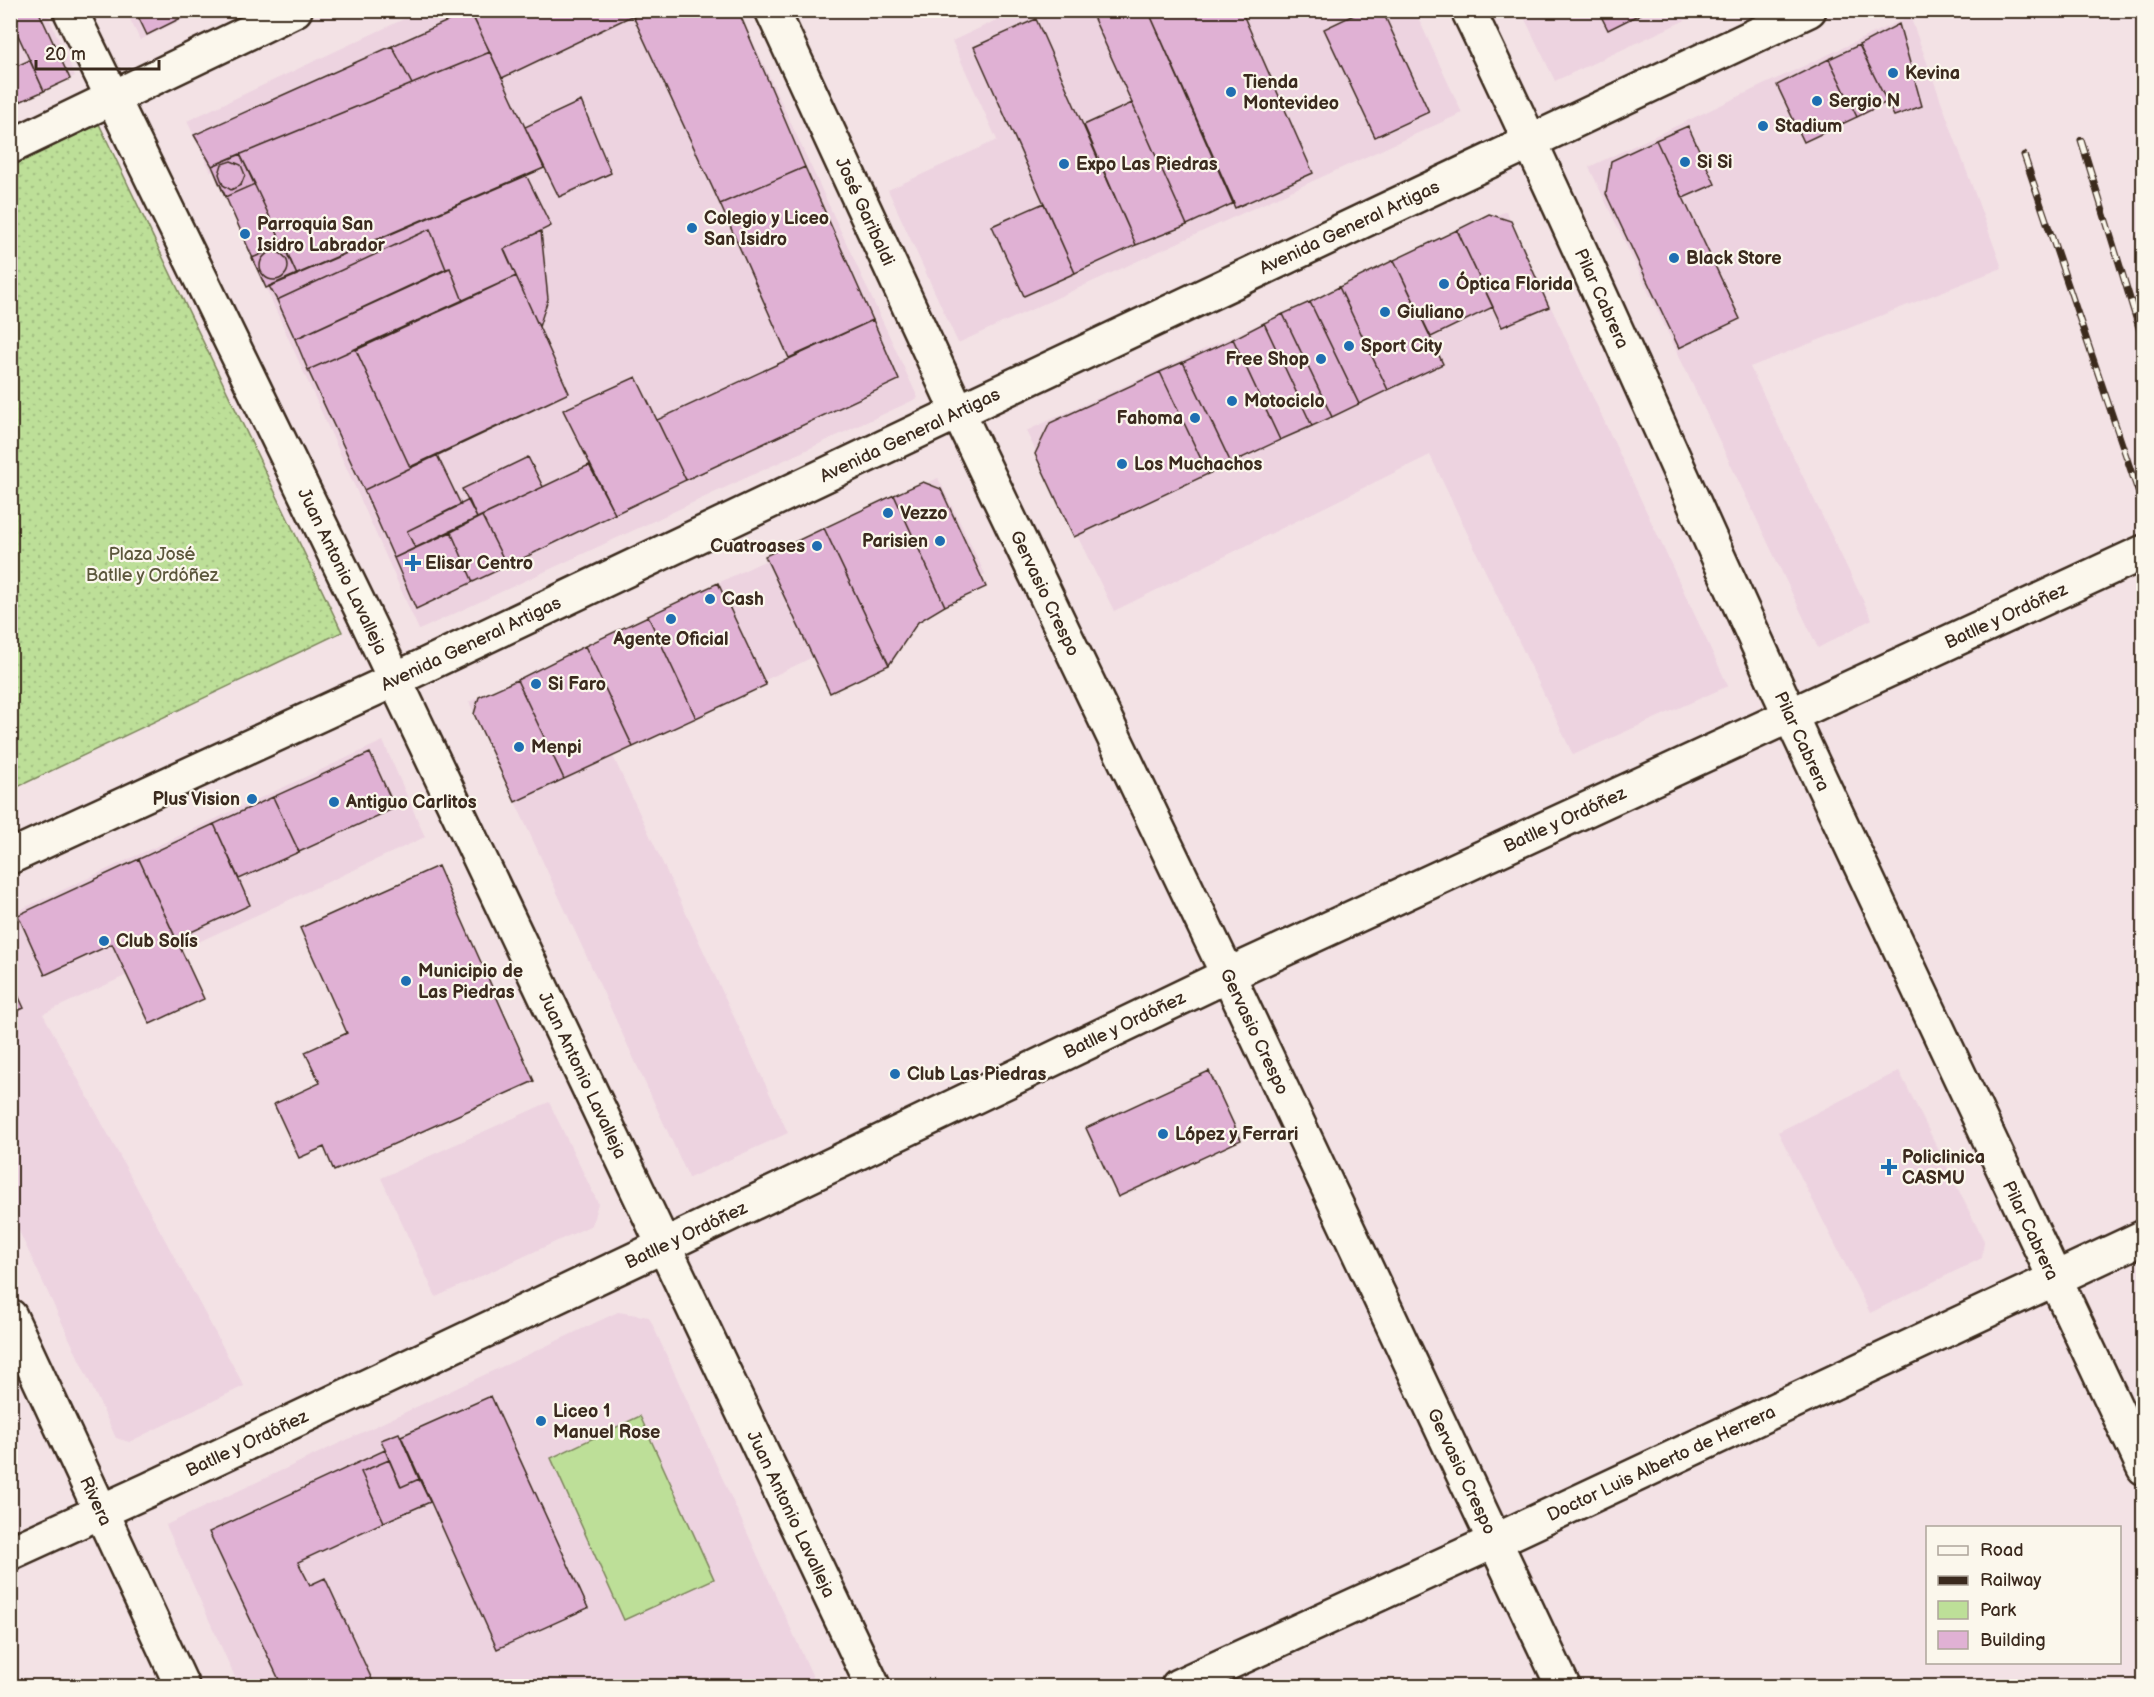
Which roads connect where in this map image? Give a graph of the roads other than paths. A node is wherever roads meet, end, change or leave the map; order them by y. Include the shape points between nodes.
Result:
1 (70, 10) edge
2 (295, 10) edge
3 (772, 10) edge
4 (1468, 10) edge
5 (1809, 10) edge
6 (112, 98) junction
7 (1531, 143) junction
8 (10, 147) edge
9 (958, 412) junction
10 (2133, 557) edge
11 (394, 680) junction
12 (1790, 715) junction
13 (10, 857) edge
14 (1228, 975) junction
15 (2144, 1237) edge
16 (663, 1246) junction
17 (2054, 1280) junction
18 (10, 1316) edge
19 (2144, 1468) edge
20 (101, 1511) junction
21 (1495, 1541) junction
22 (10, 1553) edge
23 (182, 1686) edge
24 (873, 1686) edge
25 (1178, 1686) edge
26 (1563, 1686) edge

1 - 6 street, Juan Antonio Lavalleja
2 - 6 street
3 - 9 street, José Garibaldi
4 - 7 street, Pilar Cabrera
5 - 7 street, Avenida General Artigas
6 - 8 street
6 - 11 street, Juan Antonio Lavalleja
7 - 9 street, Avenida General Artigas
7 - 12 street, Pilar Cabrera
9 - 11 street, Avenida General Artigas
9 - 14 street, Gervasio Crespo
10 - 12 street, Batlle y Ordóñez
11 - 13 street, Avenida General Artigas
11 - 16 street, Juan Antonio Lavalleja
12 - 14 street, Batlle y Ordóñez
12 - 17 street, Pilar Cabrera
14 - 16 street, Batlle y Ordóñez
14 - 21 street, Gervasio Crespo
15 - 17 street, Doctor Luis Alberto de Herrera
16 - 20 street, Batlle y Ordóñez
16 - 24 street, Juan Antonio Lavalleja
17 - 19 street, Pilar Cabrera
17 - 21 street, Doctor Luis Alberto de Herrera
18 - 20 street, Rivera
20 - 22 street, Batlle y Ordóñez
20 - 23 street, Rivera
21 - 25 street, Doctor Luis Alberto de Herrera
21 - 26 street, Gervasio Crespo

